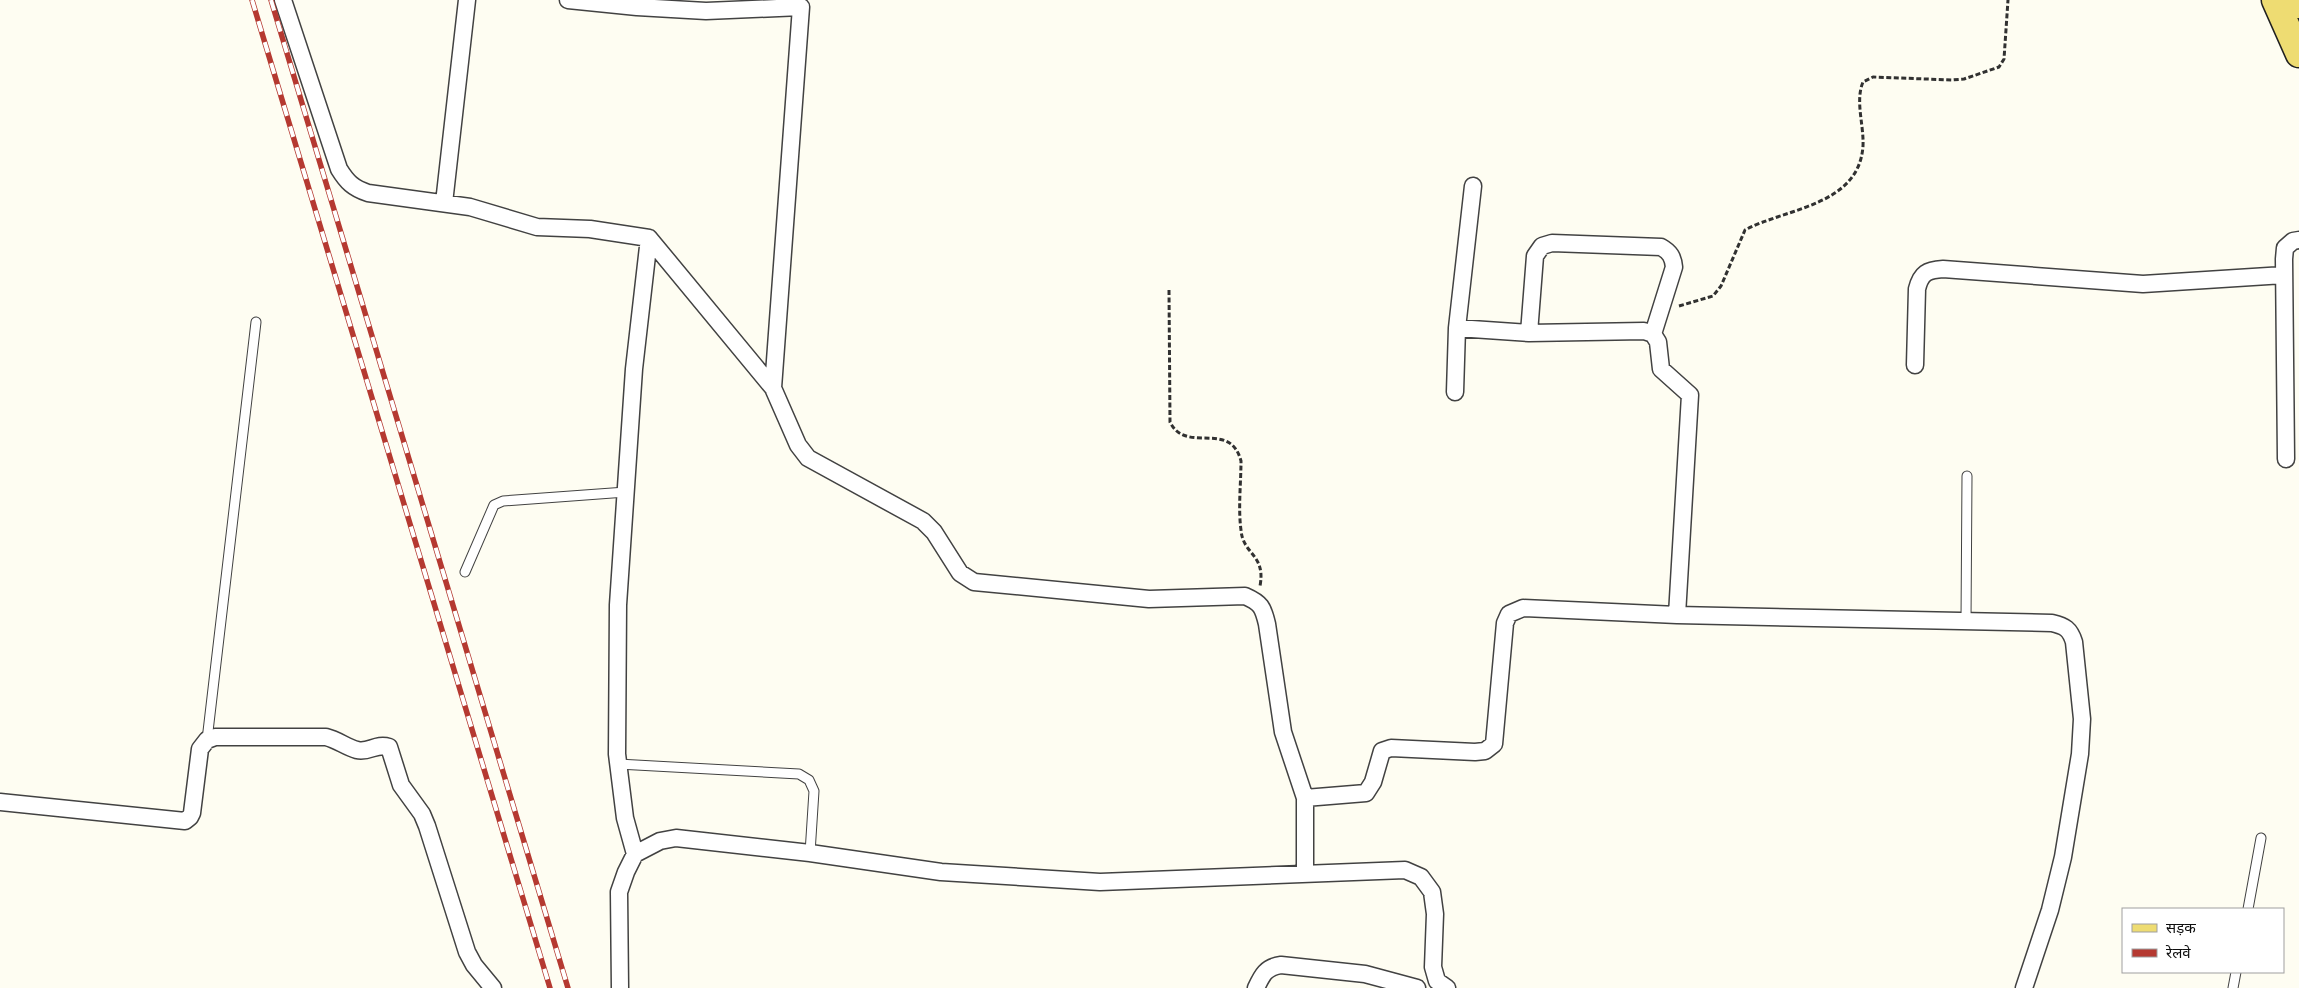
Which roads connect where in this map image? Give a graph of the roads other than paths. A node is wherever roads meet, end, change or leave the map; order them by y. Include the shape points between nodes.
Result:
1 (283, 0) edge
2 (467, 0) edge
3 (568, 0) edge
4 (2275, 0) edge
5 (2297, 0) edge
6 (802, 3) edge
7 (2299, 5) edge
8 (2299, 54) edge
9 (1473, 186) dead end
10 (444, 203) junction
11 (649, 238) junction
12 (2299, 240) edge
13 (2284, 275) junction
14 (256, 322) dead end
15 (1457, 328) junction
16 (1528, 333) junction
17 (1653, 334) junction
18 (1915, 365) dead end
19 (773, 388) junction
20 (1455, 392) dead end
21 (2286, 459) dead end
22 (1967, 476) dead end
23 (626, 492) junction
24 (465, 572) dead end
25 (1677, 615) junction
26 (1966, 621) junction
27 (207, 740) junction
28 (618, 764) junction
29 (1305, 798) junction
30 (0, 802) edge
31 (2260, 838) dead end
32 (810, 853) junction
33 (635, 854) junction
34 (1305, 873) junction
35 (2248, 908) edge
36 (2236, 973) edge
37 (1439, 986) edge
38 (493, 988) edge
39 (620, 988) edge
40 (1256, 988) edge
41 (1417, 988) edge
42 (2024, 988) edge
43 (2234, 988) edge

1 - 10 street via 339,169 347,182 368,193
2 - 10 street
3 - 6 street via 706,11
4 - 8 main road
5 - 7 main road
6 - 19 street
9 - 15 street
10 - 11 street via 470,206 524,225 590,229
11 - 19 street
11 - 23 street via 634,369
12 - 13 street via 2285,248
13 - 18 street via 2144,284 1928,270 1920,277 1917,289
13 - 21 street
14 - 27 lane
15 - 16 street
15 - 20 street
16 - 17 street
16 - 17 street via 1535,256 1542,246 1552,243 1661,247 1668,251 1674,267
17 - 25 street via 1658,342 1661,369 1690,395
19 - 29 street via 798,445 808,458 923,521 934,532 960,573 974,582 1149,599 1245,596 1257,601 1267,624 1284,732
22 - 26 lane
23 - 24 lane via 494,504
23 - 28 street via 618,605
25 - 26 street
25 - 29 street via 1523,608 1509,614 1502,636 1494,744 1475,752 1391,748 1382,751 1373,782 1366,793
26 - 42 street via 2052,623 2070,630 2074,642 2082,719 2080,754 2063,856 2050,910
27 - 30 street via 200,749 192,813 185,821
27 - 38 street via 215,737 326,737 357,750 381,744 389,747 400,785 427,826 467,952
28 - 32 lane via 798,774 809,780 814,791
28 - 33 street via 625,818
29 - 34 street
31 - 35 lane
32 - 33 street via 676,838 660,841
32 - 34 street via 941,872 1100,882
33 - 39 street via 620,892
34 - 37 street via 1405,870 1421,877 1432,892 1435,914 1433,967
36 - 43 lane
40 - 41 street via 1271,966 1281,965 1365,974

